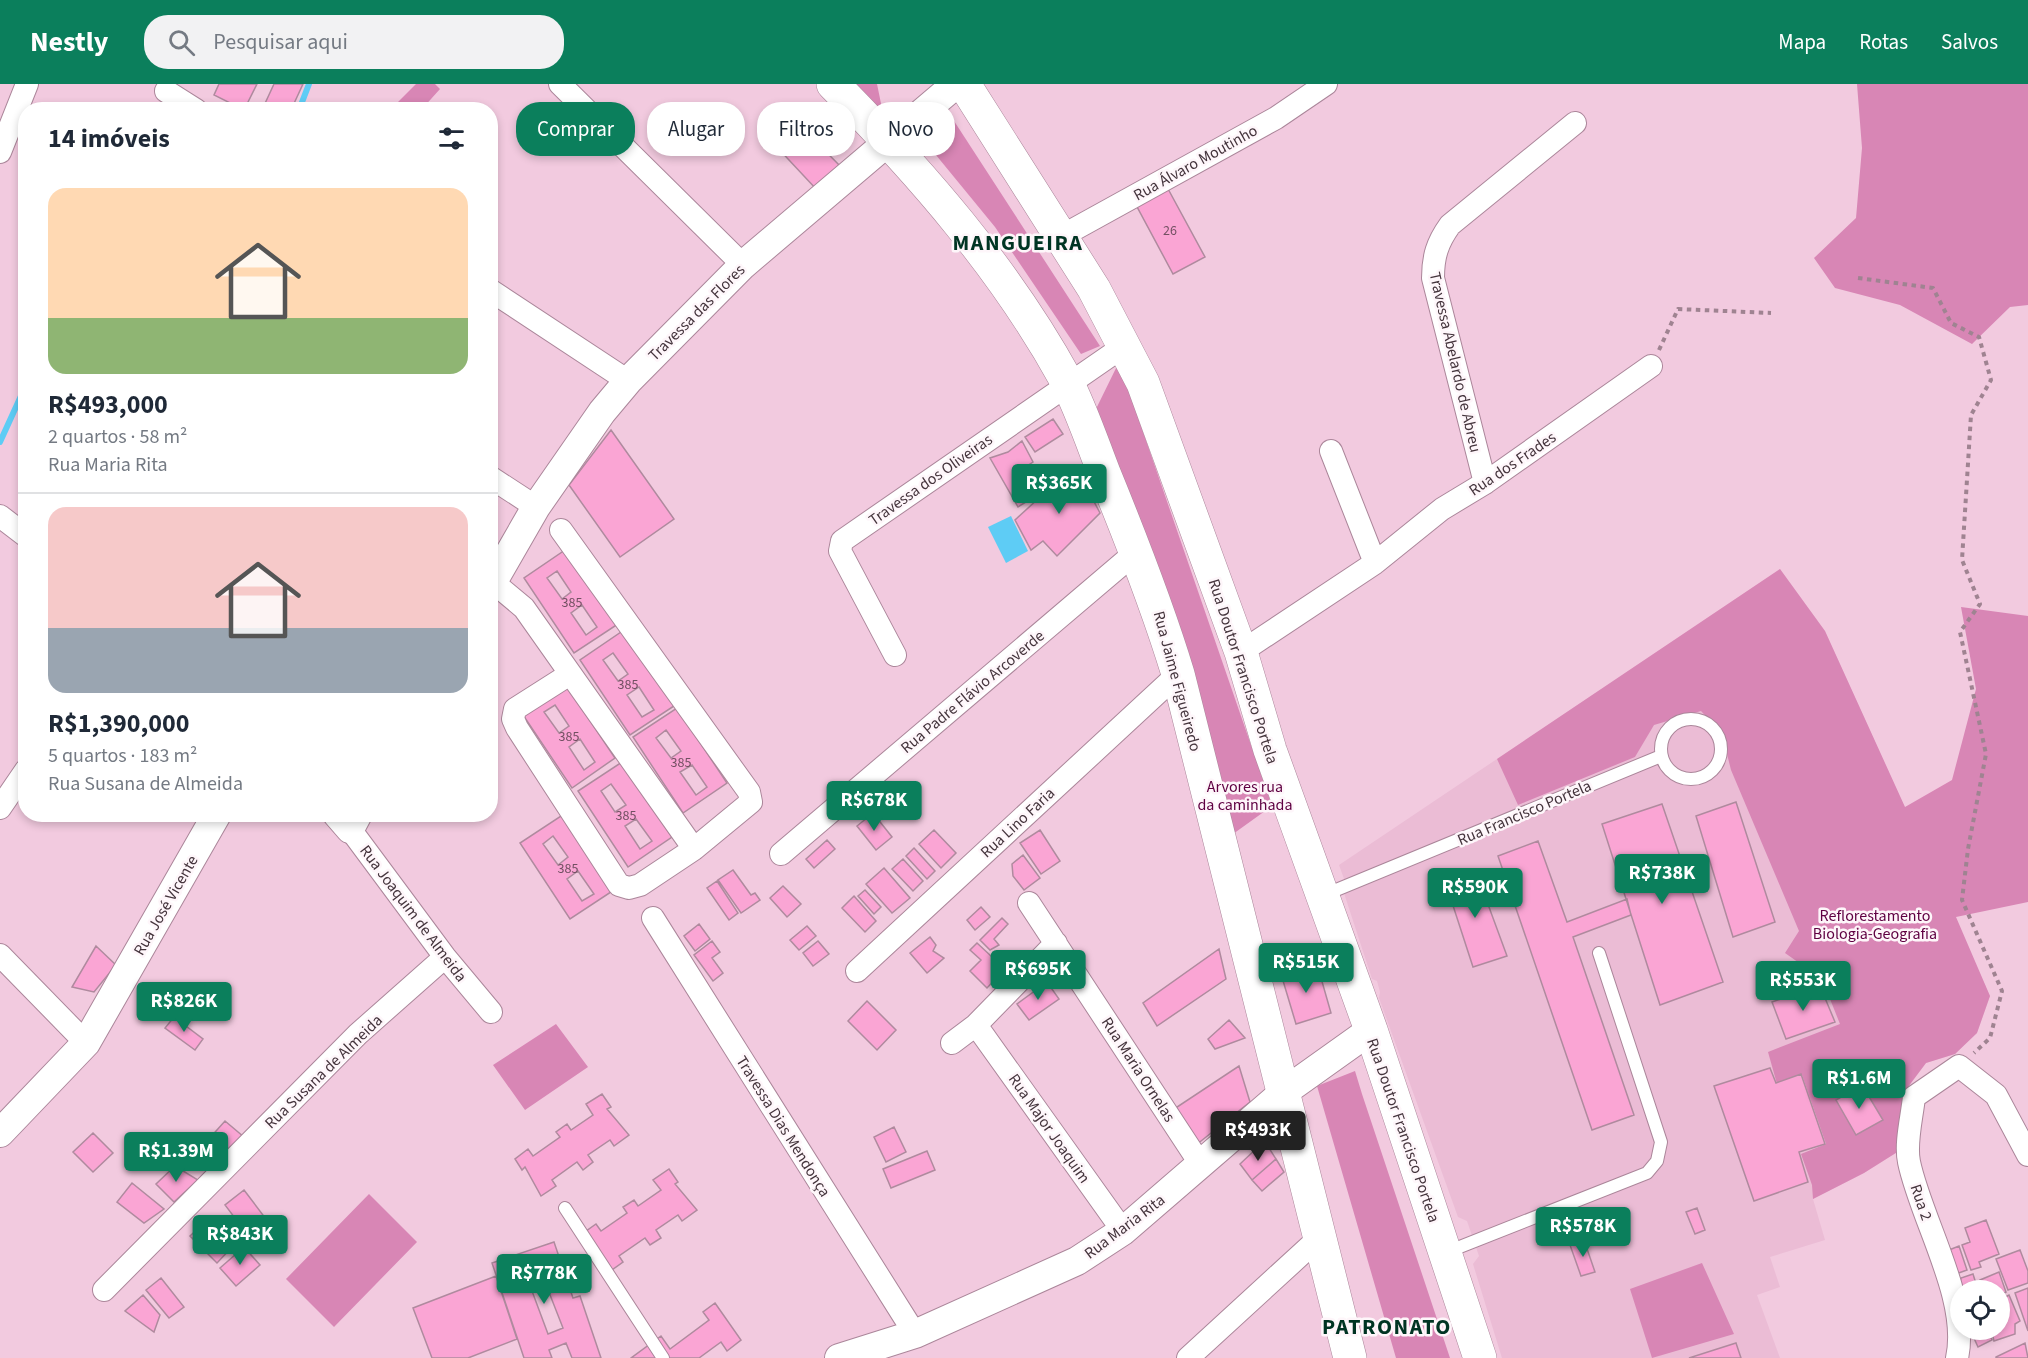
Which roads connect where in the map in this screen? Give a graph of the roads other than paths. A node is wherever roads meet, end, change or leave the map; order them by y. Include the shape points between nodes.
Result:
1 (27, 84) edge
2 (560, 84) edge
3 (833, 84) edge
4 (956, 84) edge
5 (964, 84) edge
6 (1326, 84) edge
7 (166, 91) dead end
8 (20, 102) edge
9 (183, 102) edge
10 (934, 102) edge
11 (18, 107) edge
12 (867, 118) edge
13 (1575, 123) dead end
14 (0, 152) edge
15 (870, 156) edge
16 (903, 156) edge
17 (1062, 236) junction
18 (743, 265) junction
19 (498, 295) edge
20 (1124, 346) junction
21 (1651, 366) road end
22 (628, 381) junction
23 (1067, 383) junction
24 (1331, 451) dead end
25 (498, 482) edge
26 (1485, 483) junction
27 (536, 507) junction
28 (0, 516) edge
29 (18, 530) edge
30 (561, 530) dead end
31 (1136, 552) junction
32 (1375, 563) junction
33 (498, 574) edge
34 (498, 589) edge
35 (1241, 652) junction
36 (895, 655) dead end
37 (570, 674) junction
38 (1178, 674) junction
39 (1661, 756) junction
40 (18, 782) edge
41 (0, 808) edge
42 (212, 822) edge
43 (350, 822) edge
44 (694, 849) junction
45 (781, 854) dead end
46 (1321, 896) junction
47 (1029, 903) dead end
48 (653, 918) dead end
49 (1056, 943) junction
50 (1599, 953) dead end
51 (0, 956) edge
52 (445, 957) junction
53 (857, 970) dead end
54 (491, 1012) dead end
55 (976, 1025) junction
56 (1371, 1030) junction
57 (86, 1043) junction
58 (952, 1043) dead end
59 (1284, 1092) junction
60 (0, 1133) edge
61 (2028, 1155) edge
62 (1201, 1165) junction
63 (565, 1208) dead end
64 (1123, 1231) junction
65 (1320, 1237) junction
66 (1446, 1253) junction
67 (104, 1290) dead end
68 (915, 1334) junction
69 (663, 1358) edge
70 (839, 1358) edge
71 (1188, 1358) edge
72 (1350, 1358) edge
73 (1480, 1358) edge
74 (1957, 1358) edge

1 - 8 street
2 - 18 street
3 - 12 main road, Rua Jaime Figueiredo
4 - 10 street, Travessa das Flores
5 - 17 main road, Rua Doutor Francisco Portela
6 - 17 street, Rua Álvaro Moutinho via 1276,118
7 - 9 street
11 - 14 street
13 - 26 street, Travessa Abelardo de Abreu via 1450,225 1433,258 1433,278
15 - 18 street, Travessa das Flores
16 - 23 main road, Rua Jaime Figueiredo via 990,264
17 - 20 main road, Rua Doutor Francisco Portela
18 - 22 street, Travessa das Flores
19 - 22 street
20 - 23 street, Travessa dos Oliveiras
20 - 35 main road, Rua Doutor Francisco Portela via 1143,383
21 - 26 street, Rua dos Frades
22 - 27 street, Travessa das Flores
23 - 31 main road, Rua Jaime Figueiredo
23 - 36 street, Travessa dos Oliveiras via 842,541 840,551
24 - 32 street
25 - 27 street
26 - 32 street, Rua dos Frades via 1442,509
27 - 33 street, Travessa das Flores
28 - 29 street
30 - 44 street via 749,792 751,802
31 - 38 main road, Rua Jaime Figueiredo
31 - 45 street, Rua Padre Flávio Arcoverde
32 - 35 street, Rua dos Frades
34 - 37 street via 524,608
35 - 46 main road, Rua Doutor Francisco Portela
37 - 44 street
37 - 44 street via 515,709 513,718 619,885 640,885
38 - 53 street, Rua Lino Faria
38 - 59 main road, Rua Jaime Figueiredo
39 - 39 lane via 1669,772 1699,779 1719,763 1720,742 1708,724 1689,718 1670,726 1663,735
39 - 46 lane, Rua Francisco Portela
40 - 41 street
42 - 57 street, Rua José Vicente
43 - 52 street, Rua Joaquim de Almeida
46 - 56 main road, Rua Doutor Francisco Portela
47 - 49 street, Rua Maria Ornelas
48 - 68 street, Travessa Dias Mendonça
49 - 55 street
49 - 62 street, Rua Maria Ornelas
50 - 66 lane via 1661,1142 1657,1161 1647,1173
51 - 57 street
52 - 54 street, Rua Joaquim de Almeida
52 - 67 street, Rua Susana de Almeida via 358,1034
55 - 58 street
55 - 64 street, Rua Major Joaquim
56 - 59 street, Rua Maria Rita
56 - 66 main road, Rua Doutor Francisco Portela
57 - 60 street, Rua José Vicente
59 - 62 street, Rua Maria Rita
59 - 65 main road, Rua Jaime Figueiredo
61 - 74 street, Rua 2 via 1996,1095 1959,1066 1914,1098 1908,1159 1948,1273 1957,1328
62 - 64 street, Rua Maria Rita
63 - 69 lane
64 - 68 street, Rua Maria Rita via 1077,1260
65 - 71 street
65 - 72 main road, Rua Jaime Figueiredo
66 - 73 main road, Rua Doutor Francisco Portela
68 - 70 street, Rua Maria Rita

